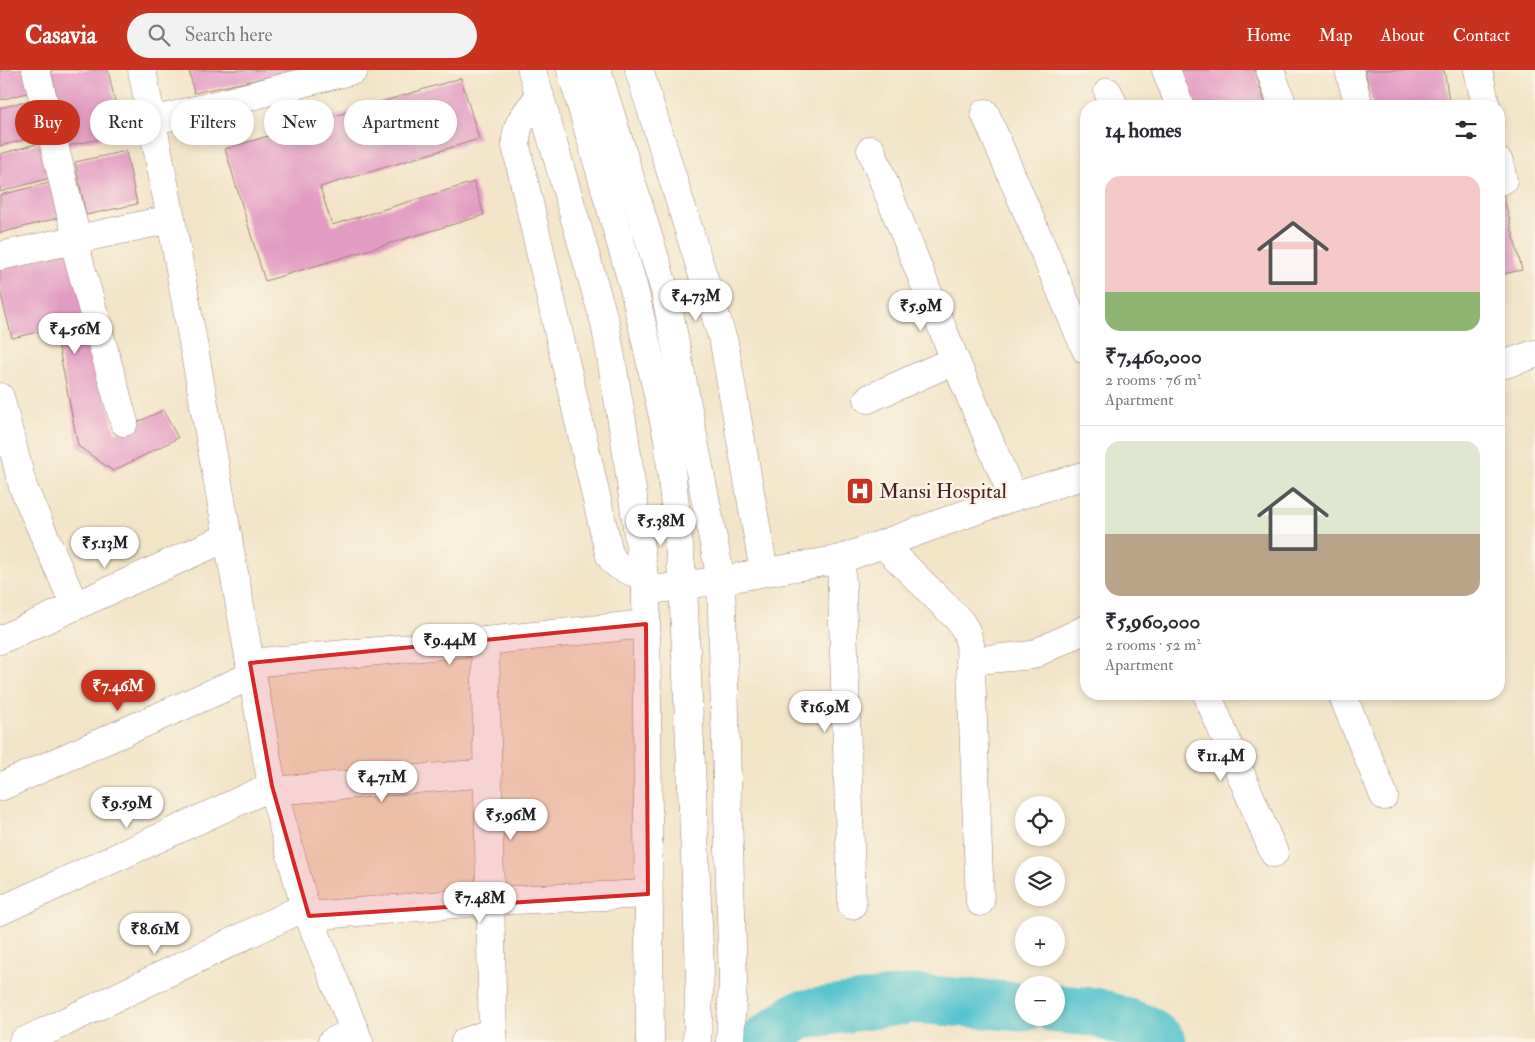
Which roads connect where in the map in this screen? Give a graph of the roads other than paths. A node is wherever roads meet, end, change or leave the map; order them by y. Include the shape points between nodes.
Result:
1 (36, 70) edge
2 (142, 70) edge
3 (354, 70) edge
4 (532, 70) edge
5 (571, 70) edge
6 (597, 70) edge
7 (638, 70) edge
8 (1166, 70) edge
9 (1270, 70) edge
10 (1349, 70) edge
11 (1478, 70) edge
12 (540, 96) junction
13 (148, 100) edge
14 (1178, 100) edge
15 (1281, 100) edge
16 (1357, 100) edge
17 (1485, 100) edge
18 (985, 113) dead end
19 (161, 119) edge
20 (157, 145) edge
21 (871, 150) dead end
22 (171, 219) junction
23 (75, 239) junction
24 (0, 256) edge
25 (1080, 336) edge
26 (1535, 354) edge
27 (955, 360) junction
28 (1505, 364) edge
29 (0, 397) edge
30 (868, 399) dead end
31 (124, 422) dead end
32 (1080, 477) edge
33 (1013, 497) junction
34 (228, 537) junction
35 (882, 544) junction
36 (841, 559) junction
37 (764, 572) junction
38 (721, 580) junction
39 (644, 583) junction
40 (683, 585) junction
41 (75, 606) junction
42 (646, 624) junction
43 (1080, 632) edge
44 (0, 640) edge
45 (485, 641) junction
46 (970, 661) junction
47 (251, 669) junction
48 (1210, 700) edge
49 (1344, 700) edge
50 (488, 773) junction
51 (0, 788) edge
52 (272, 788) junction
53 (1384, 796) dead end
54 (1274, 853) dead end
55 (648, 894) junction
56 (491, 901) junction
57 (980, 902) dead end
58 (852, 905) dead end
59 (0, 911) edge
60 (307, 911) junction
61 (493, 1037) edge
62 (349, 1038) edge
63 (23, 1042) edge
64 (466, 1042) edge
65 (650, 1042) edge
66 (697, 1042) edge
67 (730, 1042) edge

1 - 23 street
2 - 13 street
3 - 19 street
4 - 12 street
5 - 40 street via 648,344 668,439
6 - 38 street via 665,291
7 - 37 street via 724,342
8 - 14 street
9 - 15 street
10 - 16 street
11 - 17 street
12 - 39 street via 605,323
12 - 39 street via 519,124 516,146 611,560
18 - 25 street
20 - 22 street
21 - 27 street
22 - 23 street
22 - 34 street
23 - 24 street
23 - 31 street
26 - 28 street
27 - 30 street
27 - 33 street
29 - 41 street via 23,487
32 - 33 street
33 - 35 street
34 - 41 street
34 - 47 street
35 - 36 street
35 - 46 street via 960,621 970,644
36 - 37 street
36 - 58 street
37 - 38 street
38 - 40 street
38 - 67 street via 733,981
39 - 40 street
39 - 42 street
40 - 66 street via 700,970
41 - 44 street
42 - 45 street
42 - 55 street
43 - 46 street via 1032,655
45 - 47 street
45 - 50 street
46 - 57 street
47 - 51 street
47 - 52 street
48 - 54 street
49 - 53 street
50 - 52 street
50 - 56 street
52 - 59 street
52 - 60 street
55 - 56 street
55 - 65 street
56 - 60 street
56 - 61 street
60 - 62 street
60 - 63 street
61 - 64 street

